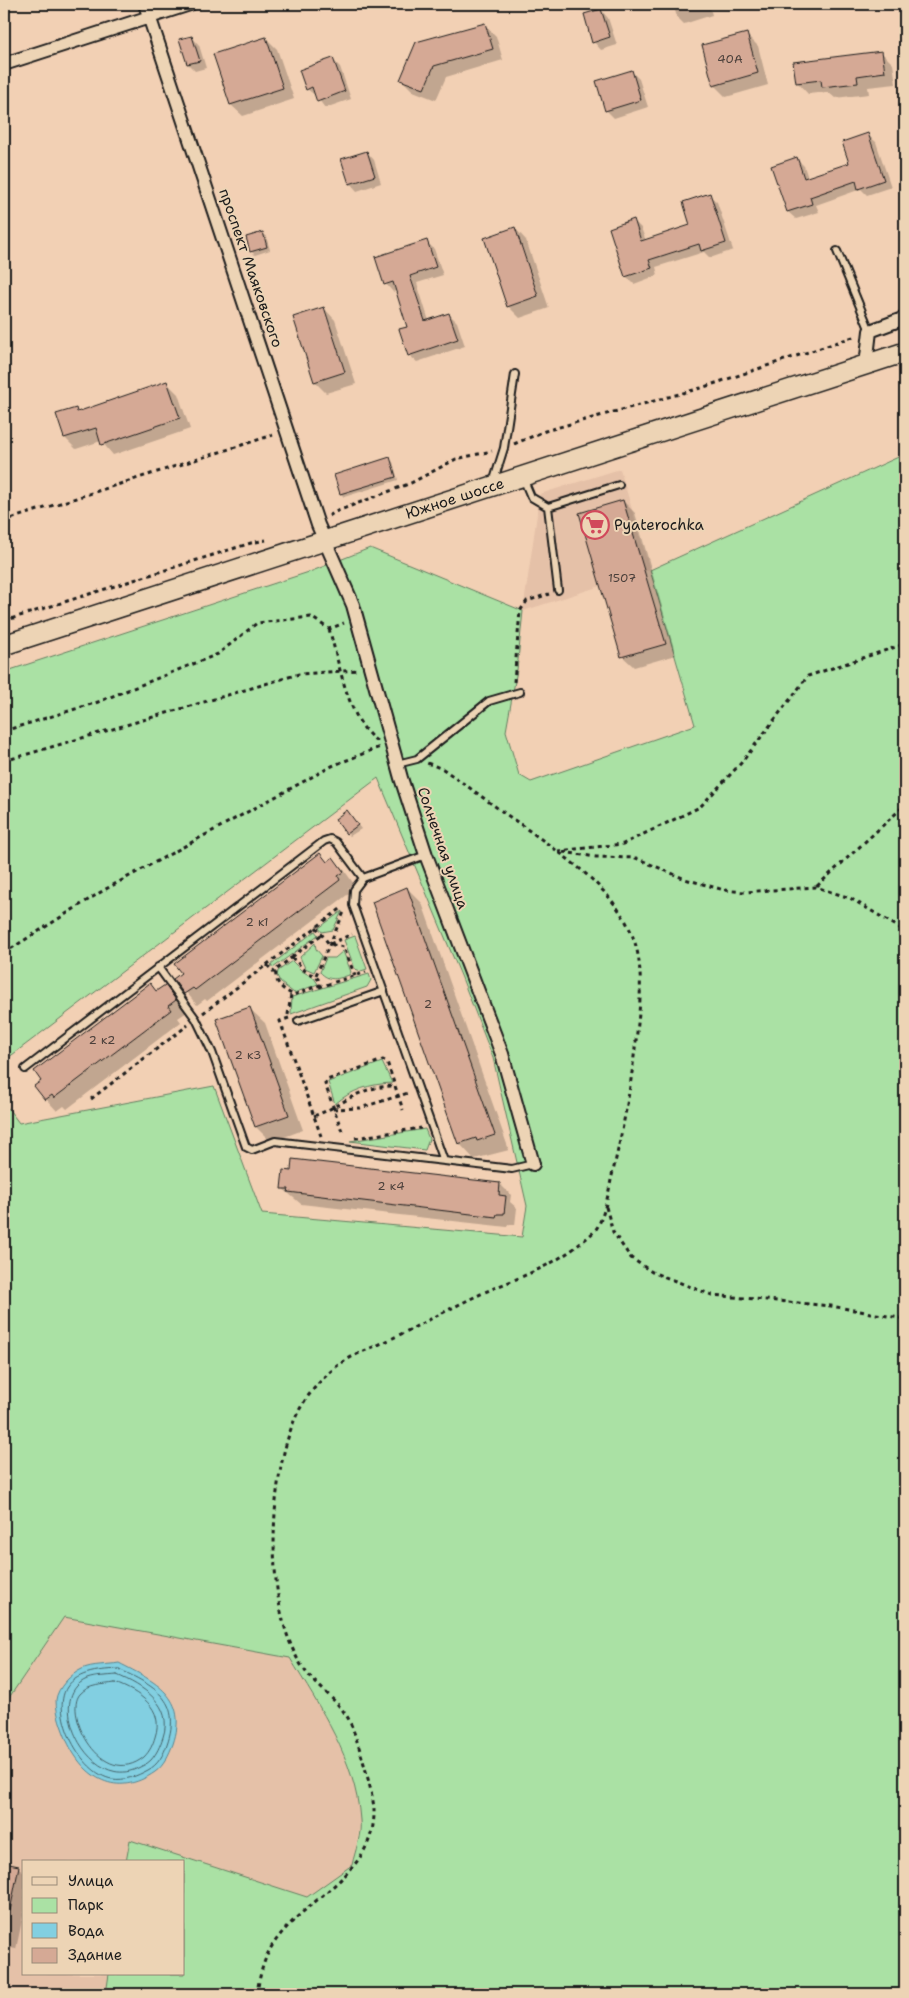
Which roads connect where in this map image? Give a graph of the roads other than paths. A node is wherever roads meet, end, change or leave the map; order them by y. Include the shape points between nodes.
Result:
1 (145, 4) edge
2 (190, 4) edge
3 (149, 17) junction
4 (4, 64) edge
5 (837, 251) dead end
6 (905, 318) edge
7 (870, 331) junction
8 (905, 352) edge
9 (866, 365) junction
10 (515, 374) dead end
11 (522, 477) junction
12 (619, 485) dead end
13 (492, 487) junction
14 (548, 507) junction
15 (322, 533) junction
16 (558, 590) road end
17 (4, 645) edge
18 (520, 692) dead end
19 (397, 764) junction
20 (426, 855) junction
21 (363, 878) junction
22 (158, 968) junction
23 (384, 991) junction
24 (298, 1018) road end
25 (25, 1069) dead end
26 (444, 1161) junction
27 (533, 1164) joint

1 - 3 street, проспект Маяковского
2 - 3 street
3 - 4 street
3 - 15 street, проспект Маяковского
5 - 7 lane
6 - 7 street
7 - 9 street
8 - 9 street, Южное шоссе
9 - 11 street, Южное шоссе
10 - 13 lane via 504,448
11 - 13 street, Южное шоссе
11 - 14 lane via 531,498
12 - 14 lane
13 - 15 street, Южное шоссе
14 - 16 lane
15 - 17 street, Южное шоссе
15 - 19 street, Солнечная улица via 345,581
18 - 19 lane via 489,701 417,759
19 - 20 street, Солнечная улица
20 - 21 lane
20 - 27 street, Солнечная улица via 502,1054
21 - 22 lane via 336,842 324,840
21 - 23 lane via 354,890 353,905
22 - 25 lane
22 - 26 lane via 196,1019 212,1052 246,1147 252,1150 275,1141
23 - 24 lane
23 - 26 lane
26 - 27 lane via 512,1169

